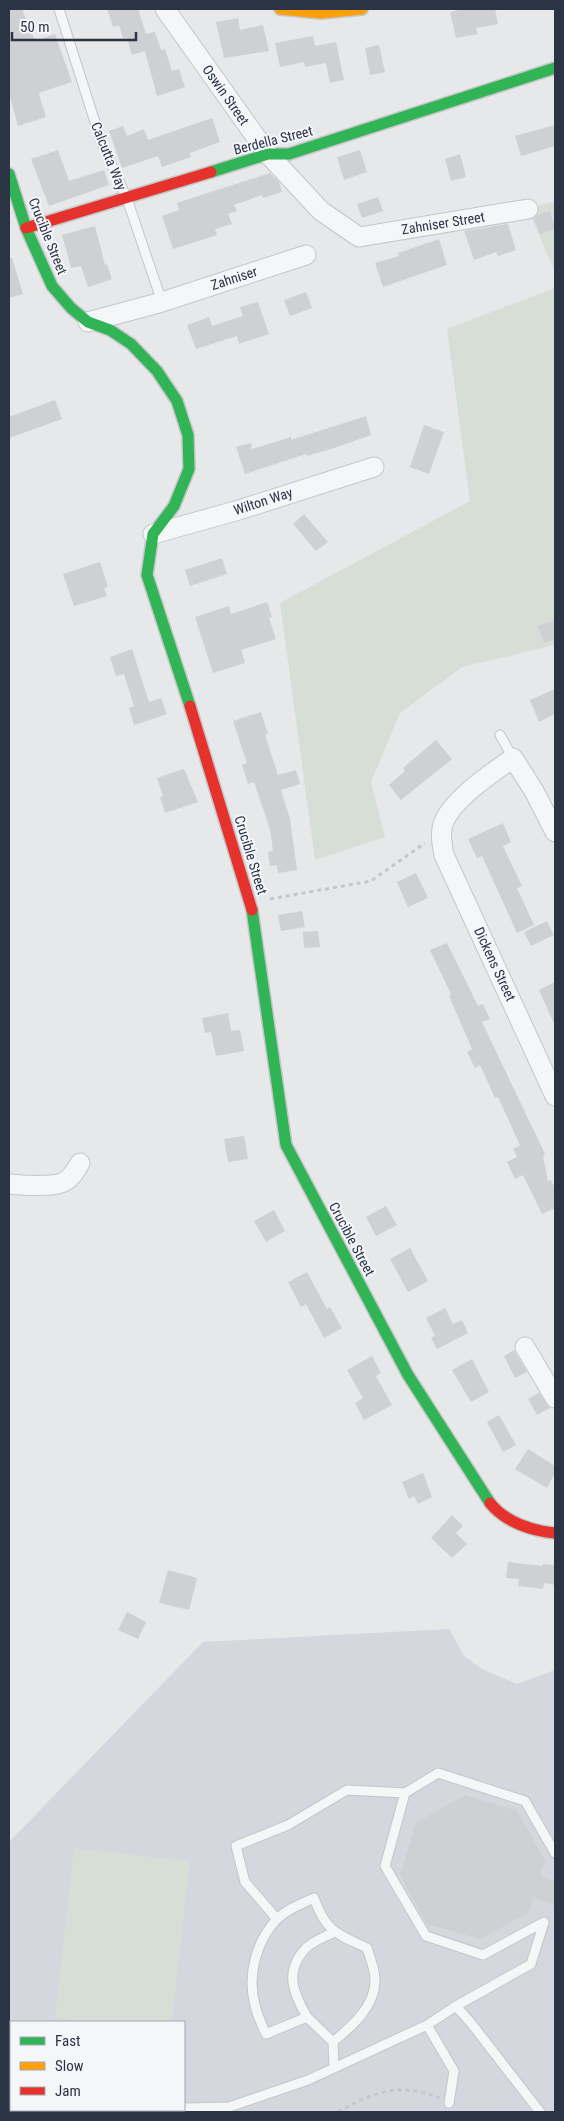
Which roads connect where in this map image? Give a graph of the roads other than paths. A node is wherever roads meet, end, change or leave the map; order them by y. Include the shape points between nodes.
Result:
1 (59, 9) edge
2 (165, 9) edge
3 (280, 9) edge
4 (355, 10) edge
5 (555, 68) edge
6 (268, 154) junction
7 (9, 174) edge
8 (127, 200) junction
9 (528, 209) dead end
10 (26, 228) junction
11 (359, 237) joint
12 (306, 254) dead end
13 (162, 302) junction
14 (88, 322) junction
15 (374, 467) dead end
16 (152, 534) junction
17 (500, 735) dead end
18 (513, 758) junction
19 (554, 825) edge
20 (555, 1096) edge
21 (80, 1163) dead end
22 (9, 1184) edge
23 (525, 1347) dead end
24 (555, 1398) edge
25 (555, 1533) edge
26 (405, 1792) junction
27 (555, 1854) edge
28 (277, 1919) junction
29 (334, 1932) junction
30 (456, 2006) junction
31 (307, 2017) junction
32 (427, 2024) junction
33 (333, 2042) junction
34 (334, 2068) junction
35 (449, 2103) road end
36 (185, 2108) edge
37 (106, 2111) edge
38 (88, 2112) edge
39 (540, 2112) edge

1 - 8 lane, Calcutta Way via 101,141
2 - 6 street, Oswin Street
3 - 4 street via 300,13
5 - 6 street, Berdella Street via 289,154
6 - 8 street, Berdella Street
6 - 11 street, Oswin Street via 321,211
7 - 10 street, Crucible Street
8 - 10 street, Berdella Street
8 - 13 lane, Calcutta Way
9 - 11 street, Zahniser Street
10 - 14 street, Crucible Street via 52,286
12 - 13 street, Zahniser
13 - 14 street
14 - 16 street, Crucible Street via 110,330 131,344 157,371 177,401 188,435 189,469 174,506
15 - 16 street, Wilton Way
16 - 25 street, Crucible Street via 147,575 254,915 286,1145 408,1375 484,1494 496,1510 514,1520 530,1528
17 - 18 lane
18 - 19 street
18 - 20 street, Dickens Street via 478,783 460,801 441,831 444,855
21 - 22 street via 74,1174 62,1183
23 - 24 street
26 - 27 lane via 438,1773 525,1801
26 - 28 lane via 347,1790 288,1825 236,1846 245,1882
26 - 30 lane via 385,1866 426,1936 482,1954 544,1922 531,1964
28 - 29 lane via 314,1898 320,1914
28 - 31 lane via 259,1945 252,1975 254,2004 266,2034
29 - 31 lane via 307,1947 296,1962 292,1979 296,1998
29 - 33 lane via 367,1948 375,1979 369,2005
30 - 32 lane
30 - 39 lane
31 - 33 lane
32 - 34 lane
32 - 35 lane via 454,2071
33 - 34 lane
34 - 36 lane via 229,2107
37 - 38 lane

